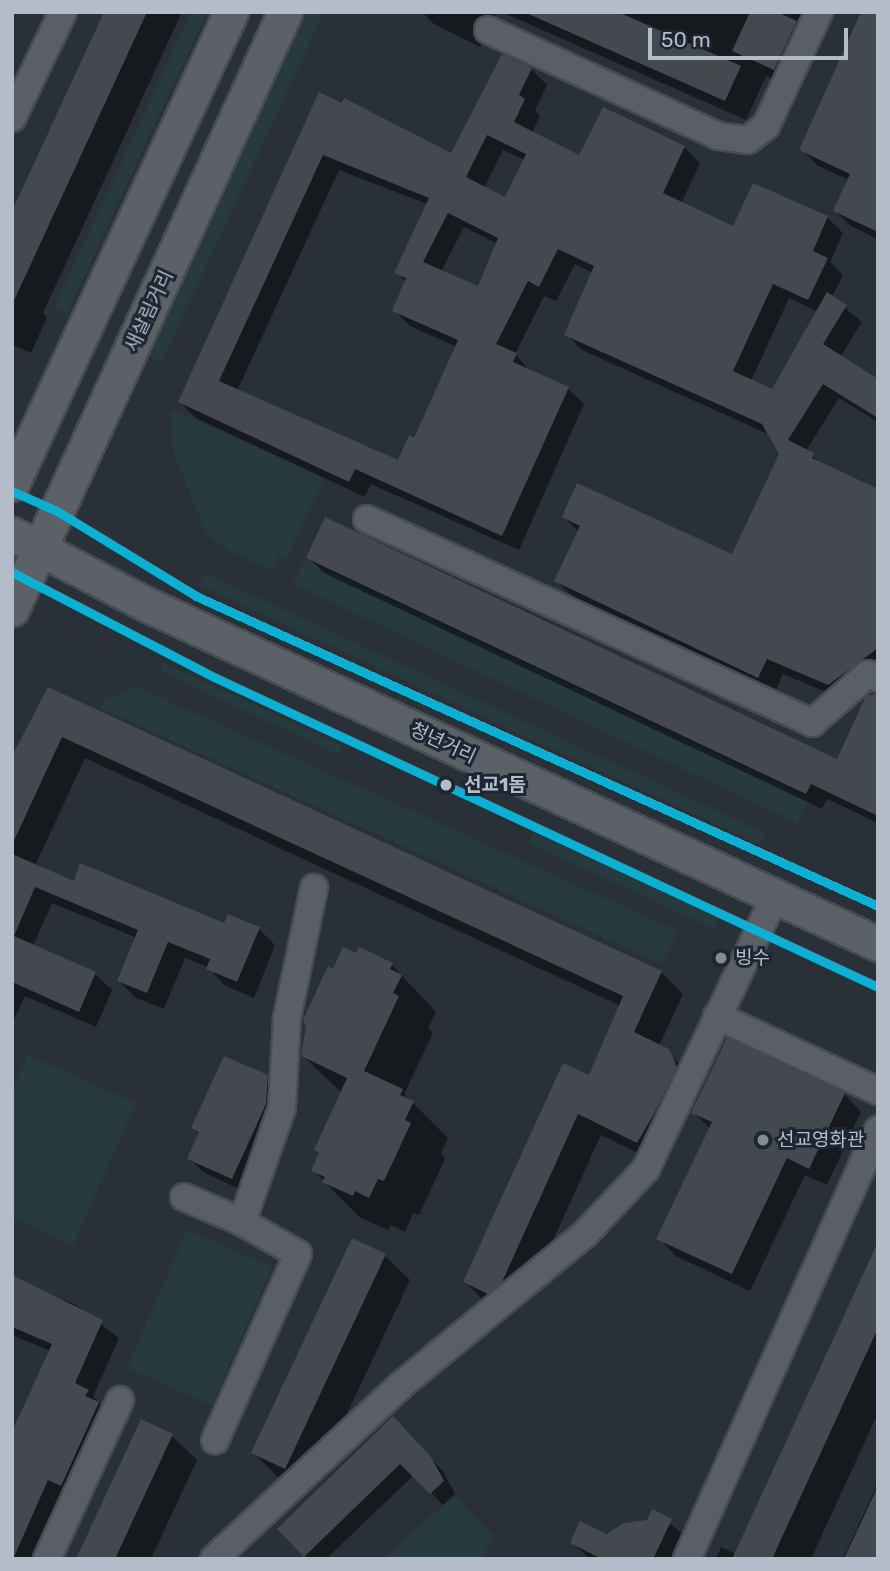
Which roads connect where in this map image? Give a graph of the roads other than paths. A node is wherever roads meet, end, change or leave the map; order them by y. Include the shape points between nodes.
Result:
1 (63, 12) edge
2 (231, 12) edge
3 (285, 12) edge
4 (819, 12) edge
5 (488, 30) dead end
6 (12, 118) edge
7 (12, 484) edge
8 (367, 519) dead end
9 (26, 541) edge
10 (12, 609) edge
11 (878, 678) edge
12 (314, 888) dead end
13 (774, 898) junction
14 (878, 944) edge
15 (717, 1016) junction
16 (878, 1091) edge
17 (876, 1138) edge
18 (184, 1197) dead end
19 (242, 1222) junction
20 (120, 1400) dead end
21 (215, 1440) dead end
22 (47, 1559) edge
23 (214, 1559) edge
24 (687, 1559) edge

1 - 6 street
2 - 7 main road
3 - 9 main road, 새살림거리
4 - 5 street via 766,127 748,140 718,136
8 - 11 street via 812,723 868,674
9 - 10 main road, 새살림거리
9 - 13 main road, 청년거리 via 160,611
12 - 19 street via 287,1017 282,1108
13 - 14 main road, 청년거리
13 - 15 street
15 - 16 street
15 - 23 street via 646,1169 586,1234 400,1386
17 - 24 street
18 - 19 street
19 - 21 street via 298,1254
20 - 22 street

